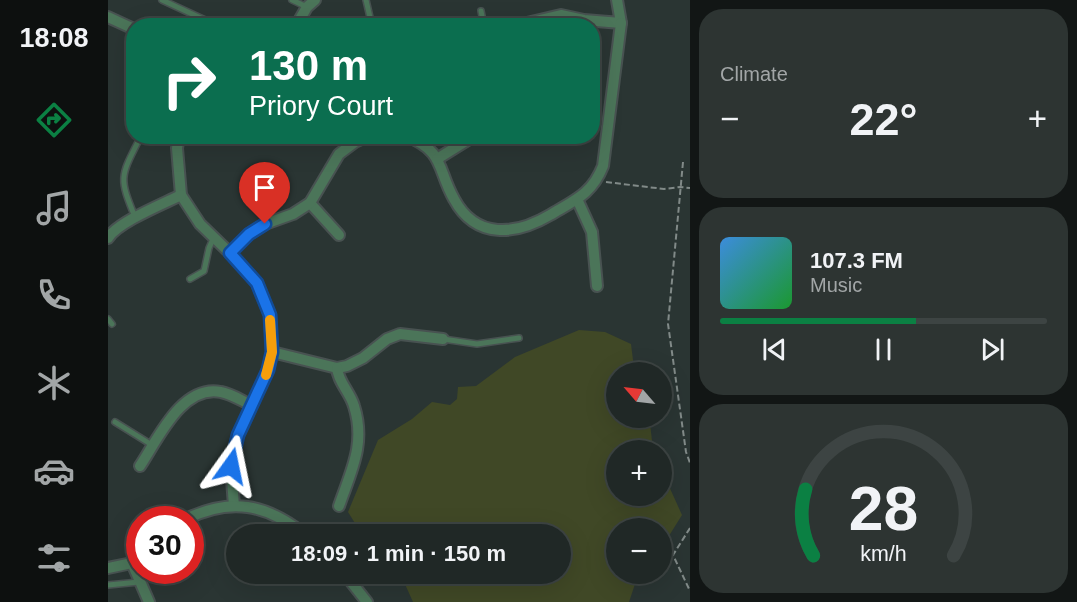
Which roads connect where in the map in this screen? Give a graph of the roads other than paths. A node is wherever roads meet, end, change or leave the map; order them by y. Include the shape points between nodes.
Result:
1 (162, 0) edge
2 (292, 0) edge
3 (366, 0) edge
4 (617, 0) edge
5 (311, 4) edge
6 (481, 11) dead end
7 (108, 17) edge
8 (201, 18) edge
9 (301, 18) edge
10 (370, 18) edge
11 (482, 18) edge
12 (548, 18) edge
13 (575, 18) edge
14 (600, 21) edge
15 (621, 23) junction
16 (126, 25) edge
17 (138, 144) edge
18 (178, 144) edge
19 (352, 144) edge
20 (421, 144) edge
21 (461, 144) edge
22 (438, 159) junction
23 (181, 195) junction
24 (577, 199) junction
25 (310, 203) junction
26 (136, 218) junction
27 (339, 235) dead end
28 (108, 238) edge
29 (213, 238) junction
30 (230, 253) junction
31 (190, 279) dead end
32 (597, 286) dead end
33 (519, 338) dead end
34 (443, 339) joint
35 (272, 352) junction
36 (337, 368) junction
37 (251, 405) junction
38 (115, 422) dead end
39 (153, 446) junction
40 (140, 466) dead end
41 (234, 506) junction
42 (339, 506) dead end
43 (204, 512) edge
44 (291, 524) edge
45 (126, 563) edge
46 (108, 568) edge
47 (126, 583) edge
48 (140, 584) edge
49 (353, 584) edge
50 (108, 585) edge
51 (149, 602) edge
52 (367, 602) edge

1 - 8 lane
2 - 5 lane
3 - 10 lane
4 - 15 street
5 - 9 street
6 - 11 lane
7 - 16 street
12 - 13 street
14 - 15 street
15 - 24 street via 603,166 597,181
17 - 26 lane via 123,174 125,194
18 - 23 street
19 - 25 street via 339,154
20 - 22 street
21 - 22 street
22 - 24 street via 456,203 470,218 488,228 528,227
23 - 26 street
23 - 29 street
24 - 32 street via 592,232
25 - 27 street
25 - 30 street via 265,224
26 - 28 street
29 - 30 street
29 - 31 lane via 204,271
30 - 35 street via 257,283 270,315
33 - 34 lane via 477,344
34 - 36 street via 400,334 363,358
35 - 36 street
35 - 37 street
36 - 42 street via 354,403 360,428 360,444
37 - 39 street via 223,392 199,393 181,405
37 - 41 street via 233,452
38 - 39 lane
39 - 40 street
41 - 43 street
41 - 44 street via 273,513
45 - 46 street
47 - 50 lane
48 - 51 street
49 - 52 street

